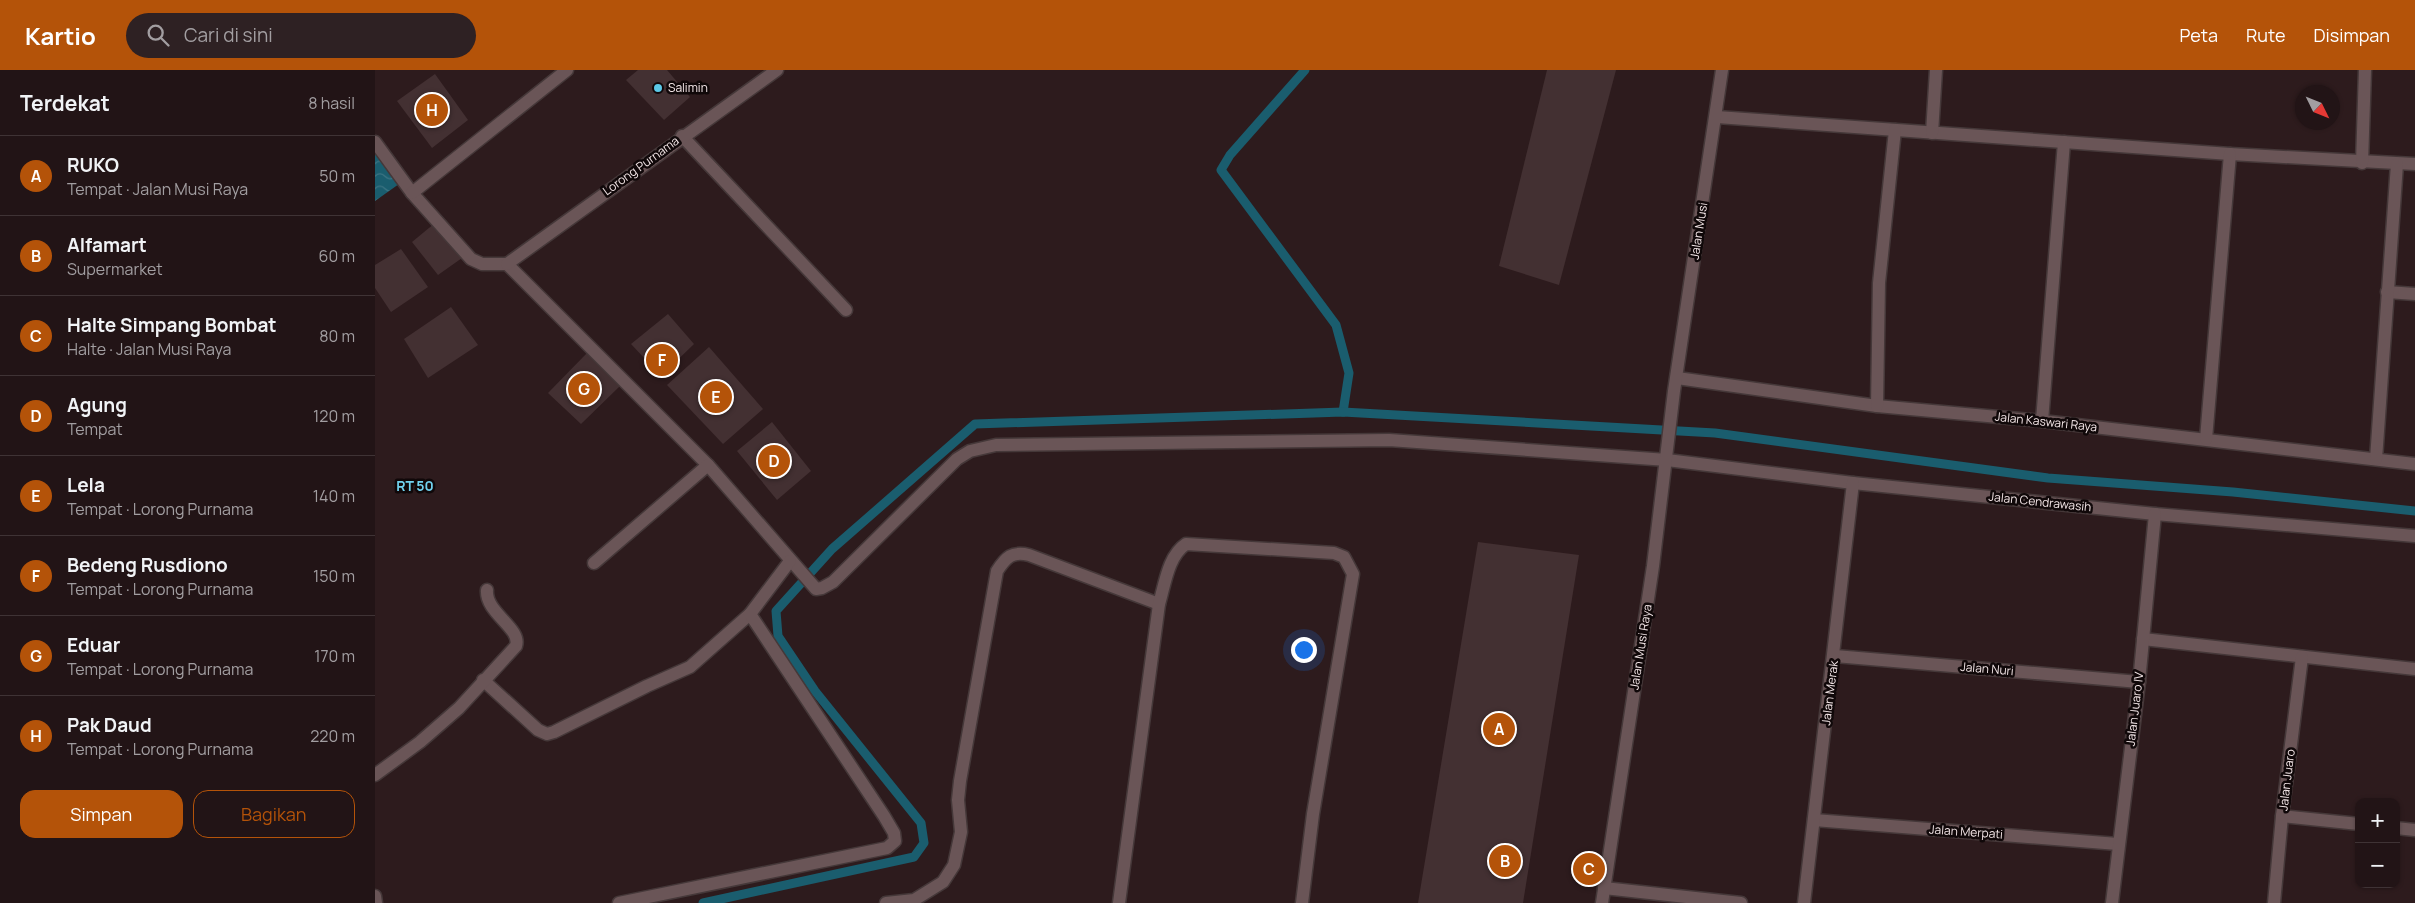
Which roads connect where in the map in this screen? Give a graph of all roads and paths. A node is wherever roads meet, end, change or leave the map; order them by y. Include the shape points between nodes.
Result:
1 (567, 70) edge
2 (777, 70) edge
3 (1722, 70) edge
4 (1936, 70) edge
5 (2365, 70) edge
6 (1717, 117) junction
7 (1895, 130) junction
8 (1932, 133) junction
9 (682, 136) junction
10 (375, 142) edge
11 (2064, 142) junction
12 (2230, 154) junction
13 (2362, 163) junction
14 (2397, 164) junction
15 (2415, 164) edge
16 (412, 193) junction
17 (507, 264) junction
18 (2387, 292) junction
19 (2415, 294) edge
20 (846, 310) dead end
21 (1677, 378) junction
22 (1674, 391) joint
23 (1877, 406) junction
24 (2042, 420) junction
25 (2206, 439) junction
26 (1668, 454) junction
27 (2376, 459) junction
28 (2415, 464) edge
29 (707, 465) junction
30 (1853, 483) junction
31 (2155, 514) junction
32 (2415, 536) edge
33 (594, 563) dead end
34 (793, 564) junction
35 (487, 590) dead end
36 (1159, 604) junction
37 (750, 614) junction
38 (2143, 639) junction
39 (1835, 656) junction
40 (2302, 657) junction
41 (2415, 669) edge
42 (483, 680) junction
43 (2139, 682) junction
44 (375, 775) edge
45 (2282, 816) junction
46 (1814, 820) junction
47 (2355, 824) edge
48 (2400, 828) edge
49 (2415, 830) edge
50 (2118, 844) junction
51 (1604, 888) junction
52 (375, 896) edge
53 (376, 903) edge
54 (619, 903) edge
55 (886, 903) edge
56 (1119, 903) edge
57 (1302, 903) edge
58 (1602, 903) edge
59 (1741, 903) edge
60 (1804, 903) edge
61 (2112, 903) edge
62 (2274, 903) edge

1 - 16 street
2 - 9 street, Lorong Purnama
3 - 6 street, Jalan Musi
4 - 8 street
5 - 13 street
6 - 7 street
6 - 21 street, Jalan Musi
7 - 8 street
7 - 23 street via 1879,283
8 - 11 street
9 - 17 street, Lorong Purnama
9 - 20 street
10 - 16 street
11 - 12 street
11 - 24 street
12 - 13 street
12 - 25 street
13 - 14 street
14 - 15 street
14 - 18 street
16 - 17 street via 471,259 481,264
17 - 29 street
18 - 19 street
18 - 27 street
21 - 22 street, Jalan Musi
21 - 23 street, Jalan Kaswari Raya
22 - 26 street, Jalan Musi Raya
23 - 24 street, Jalan Kaswari Raya
24 - 25 street, Jalan Kaswari Raya
25 - 27 street, Jalan Kaswari Raya
26 - 30 street, Jalan Cendrawasih
26 - 34 street, Jalan Cendrawasih via 1389,440 996,445 970,451 957,459 833,582 816,589
26 - 51 street, Jalan Musi Raya
27 - 28 street, Jalan Kaswari Raya
29 - 33 street
29 - 34 street
30 - 31 street, Jalan Cendrawasih
30 - 39 street, Jalan Merak
31 - 32 street, Jalan Cendrawasih
31 - 38 street, Jalan Juaro IV
34 - 37 street
35 - 42 street via 490,605 516,636 517,643
36 - 55 street via 1029,555 1017,552 1005,558 997,571 960,781 961,832 955,865 943,882 914,900
36 - 56 street
36 - 57 street via 1171,562 1177,550 1186,544 1334,553 1344,557 1351,568 1353,574 1313,814
37 - 42 street via 691,667 547,734 538,730
37 - 54 street via 884,816 895,840 887,848
38 - 40 street
38 - 43 street, Jalan Juaro IV
39 - 43 street, Jalan Nuri
39 - 46 street, Jalan Merak
40 - 41 street
40 - 45 street, Jalan Juaro
42 - 44 street via 459,708
43 - 50 street, Jalan Juaro IV
45 - 47 street
45 - 62 street, Jalan Juaro
46 - 50 street, Jalan Merpati
46 - 60 street, Jalan Merak
48 - 49 street
50 - 61 street, Jalan Juaro IV
51 - 58 street, Jalan Musi Raya
51 - 59 street
52 - 53 street

